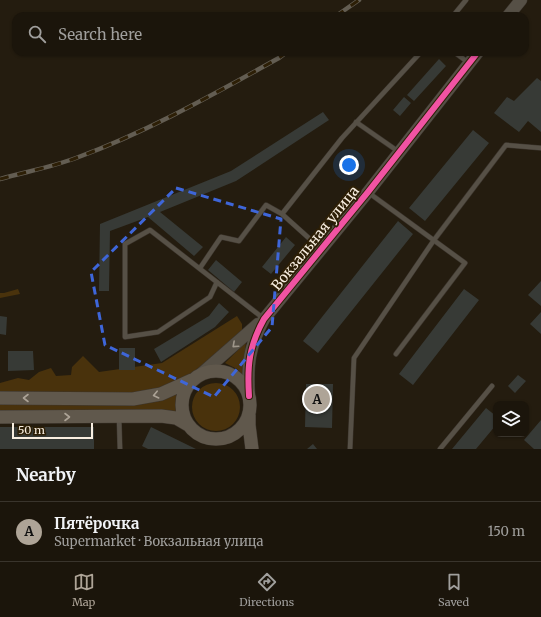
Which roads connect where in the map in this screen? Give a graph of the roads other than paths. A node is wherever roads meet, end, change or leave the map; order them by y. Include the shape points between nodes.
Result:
1 (466, 0) edge
2 (521, 0) edge
3 (456, 12) edge
4 (511, 12) edge
5 (417, 56) edge
6 (459, 56) edge
7 (475, 56) edge
8 (469, 63) junction
9 (356, 122) junction
10 (541, 148) edge
11 (399, 152) junction
12 (368, 192) junction
13 (282, 214) junction
14 (434, 240) junction
15 (321, 250) junction
16 (200, 268) junction
17 (217, 282) junction
18 (264, 319) junction
19 (396, 354) dead end
20 (196, 377) junction
21 (492, 386) dead end
22 (249, 396) junction
23 (0, 398) edge
24 (249, 413) junction
25 (119, 416) junction
26 (0, 417) edge
27 (188, 426) junction
28 (213, 444) edge
29 (120, 449) edge
30 (252, 449) edge
31 (350, 449) edge
32 (440, 449) edge

1 - 3 lane
2 - 4 street
5 - 9 lane
6 - 8 lane
7 - 8 street, Вокзальная улица
8 - 11 street, Вокзальная улица
9 - 11 lane
9 - 13 lane
10 - 14 lane via 506,145
11 - 12 street, Вокзальная улица
12 - 14 lane
12 - 15 street, Вокзальная улица
13 - 15 lane
13 - 16 lane via 266,205 239,241 220,237
14 - 19 lane via 465,263
14 - 31 lane via 354,358
15 - 18 street, Вокзальная улица
16 - 17 lane
16 - 17 lane via 150,230 125,244 125,337 158,332 210,297
17 - 18 lane
18 -> 20 street, Вокзальная улица
18 - 22 street, Вокзальная улица via 257,330 250,354
20 - 22 main road via 210,371 230,374 245,387
20 -> 23 main road, Вокзальная улица via 161,394 133,398
20 - 27 main road via 182,397 183,417
21 - 32 lane
22 - 24 main road
24 - 28 main road via 239,431
24 - 30 main road
26 -> 25 main road
25 - 27 main road via 170,417
25 - 29 lane
27 - 28 main road

